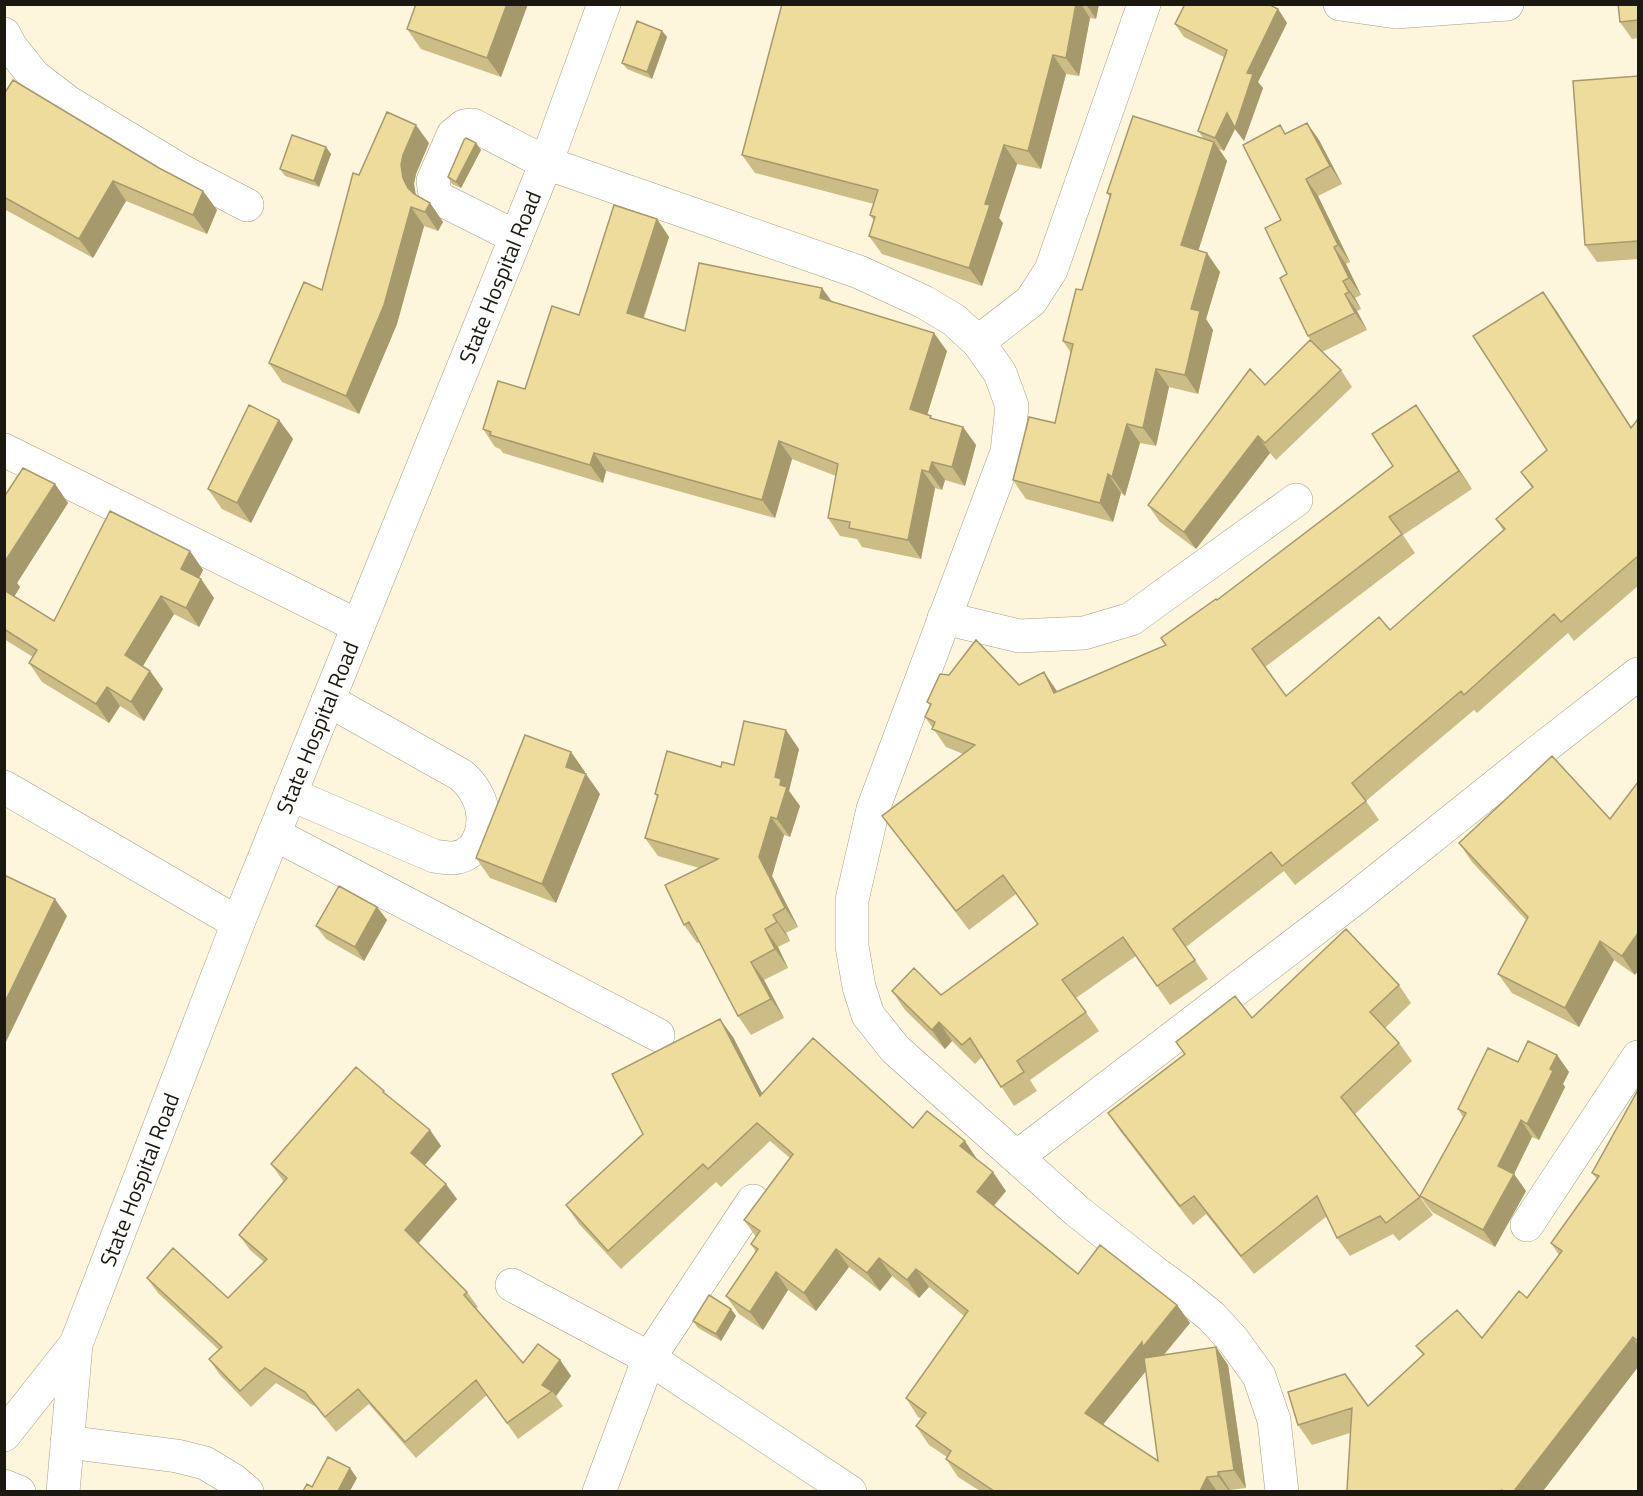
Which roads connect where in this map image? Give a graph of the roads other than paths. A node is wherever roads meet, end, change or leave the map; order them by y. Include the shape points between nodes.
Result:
1 (604, 4) edge
2 (1144, 4) edge
3 (1341, 4) edge
4 (1507, 4) edge
5 (4, 34) edge
6 (546, 163) junction
7 (247, 205) dead end
8 (516, 237) junction
9 (978, 342) junction
10 (4, 450) edge
11 (1296, 500) dead end
12 (944, 618) junction
13 (358, 626) junction
14 (1638, 674) edge
15 (328, 700) junction
16 (4, 787) edge
17 (290, 794) junction
18 (274, 834) junction
19 (238, 923) junction
20 (658, 1035) dead end
21 (1638, 1058) edge
22 (1017, 1157) junction
23 (753, 1201) dead end
24 (1527, 1225) dead end
25 (512, 1285) dead end
26 (76, 1344) junction
27 (649, 1358) junction
28 (4, 1435) edge
29 (67, 1442) junction
30 (4, 1486) edge
31 (19, 1491) edge
32 (63, 1491) edge
33 (247, 1491) edge
34 (598, 1491) edge
35 (850, 1491) edge
36 (1282, 1491) edge

1 - 6 street, State Hospital Road
2 - 9 street via 1051,270 1031,301
3 - 4 street via 1396,12
5 - 7 street via 34,76 68,102
6 - 8 street, State Hospital Road
6 - 8 street via 473,125 464,126 453,135 433,181 440,199
6 - 9 street via 859,272 924,302 954,320
8 - 13 street, State Hospital Road
9 - 12 street via 1000,373 1012,406 1007,452
10 - 13 street
11 - 12 street via 1131,619 1084,633 1019,636
12 - 22 street via 873,809 852,900 852,946 868,1015 895,1049
13 - 15 street, State Hospital Road
14 - 22 street via 1349,903
15 - 17 street, State Hospital Road
15 - 17 street via 470,784 484,820 477,845 455,858 434,856
16 - 19 street
17 - 18 street, State Hospital Road
18 - 19 street, State Hospital Road
18 - 20 street
19 - 26 street, State Hospital Road
21 - 24 street
22 - 36 street via 1077,1211 1212,1317 1233,1340 1259,1376 1274,1420
23 - 27 street
25 - 27 street
26 - 28 street, State Hospital Road
26 - 29 street
27 - 34 street
27 - 35 street
29 - 32 street
29 - 33 street via 205,1463
30 - 31 street

